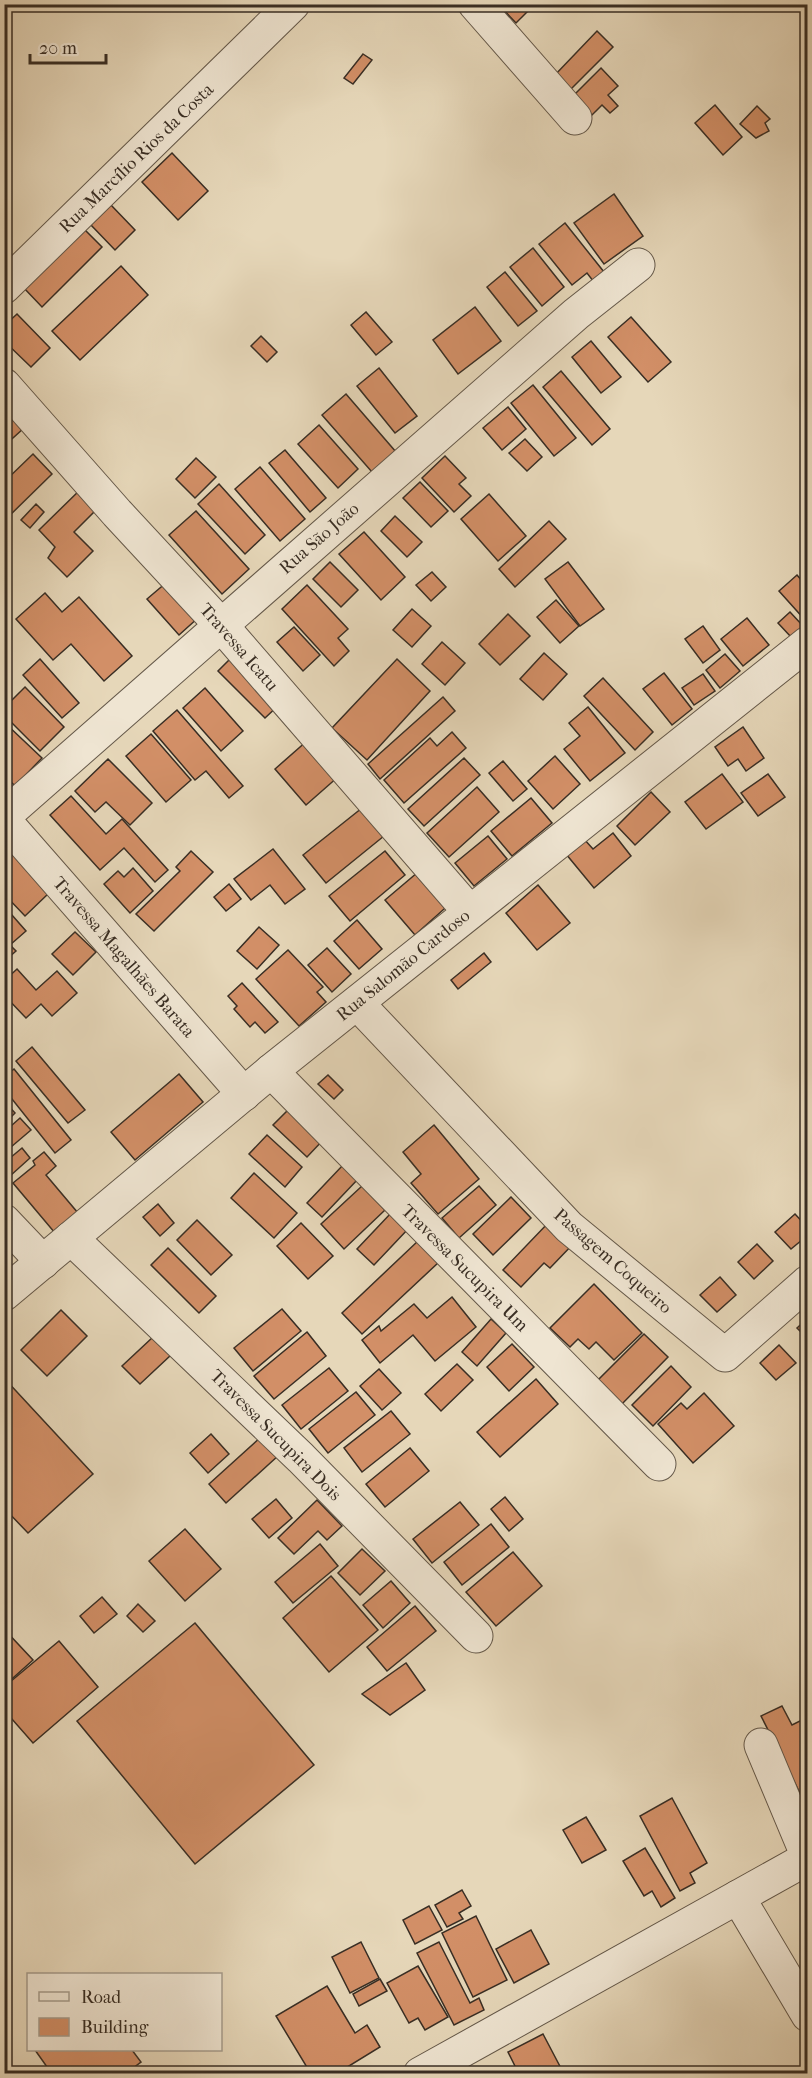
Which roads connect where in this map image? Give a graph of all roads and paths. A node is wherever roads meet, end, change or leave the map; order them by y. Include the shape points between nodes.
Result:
1 (293, 4) edge
2 (475, 4) edge
3 (575, 118) dead end
4 (638, 265) dead end
5 (4, 287) edge
6 (4, 385) edge
7 (220, 624) junction
8 (807, 644) edge
9 (4, 818) edge
10 (469, 911) junction
11 (357, 1003) junction
12 (271, 1071) junction
13 (244, 1094) junction
14 (4, 1221) edge
15 (71, 1238) junction
16 (43, 1262) junction
17 (807, 1282) edge
18 (4, 1294) edge
19 (659, 1464) dead end
20 (476, 1636) dead end
21 (761, 1745) dead end
22 (807, 1858) edge
23 (738, 1897) junction
24 (807, 2015) edge
25 (420, 2073) edge

1 - 5 street, Rua Marcílio Rios da Costa
2 - 3 street
4 - 7 street, Rua São João via 576,314
6 - 7 street, Travessa Icatu
7 - 9 street, Rua São João
7 - 10 street, Travessa Icatu
8 - 10 street, Rua Salomão Cardoso
9 - 13 street, Travessa Magalhães Barata
10 - 11 street, Rua Salomão Cardoso
11 - 12 street, Rua Salomão Cardoso
11 - 17 street, Passagem Coqueiro via 569,1227 725,1355
12 - 13 street, Rua Salomão Cardoso
12 - 19 street, Travessa Sucupira Um
13 - 15 street, Rua Salomão Cardoso
14 - 16 street
15 - 16 street, Rua Salomão Cardoso
15 - 20 street, Travessa Sucupira Dois via 292,1450
16 - 18 street, Rua Salomão Cardoso
21 - 22 street
22 - 23 street
23 - 24 street
23 - 25 street

